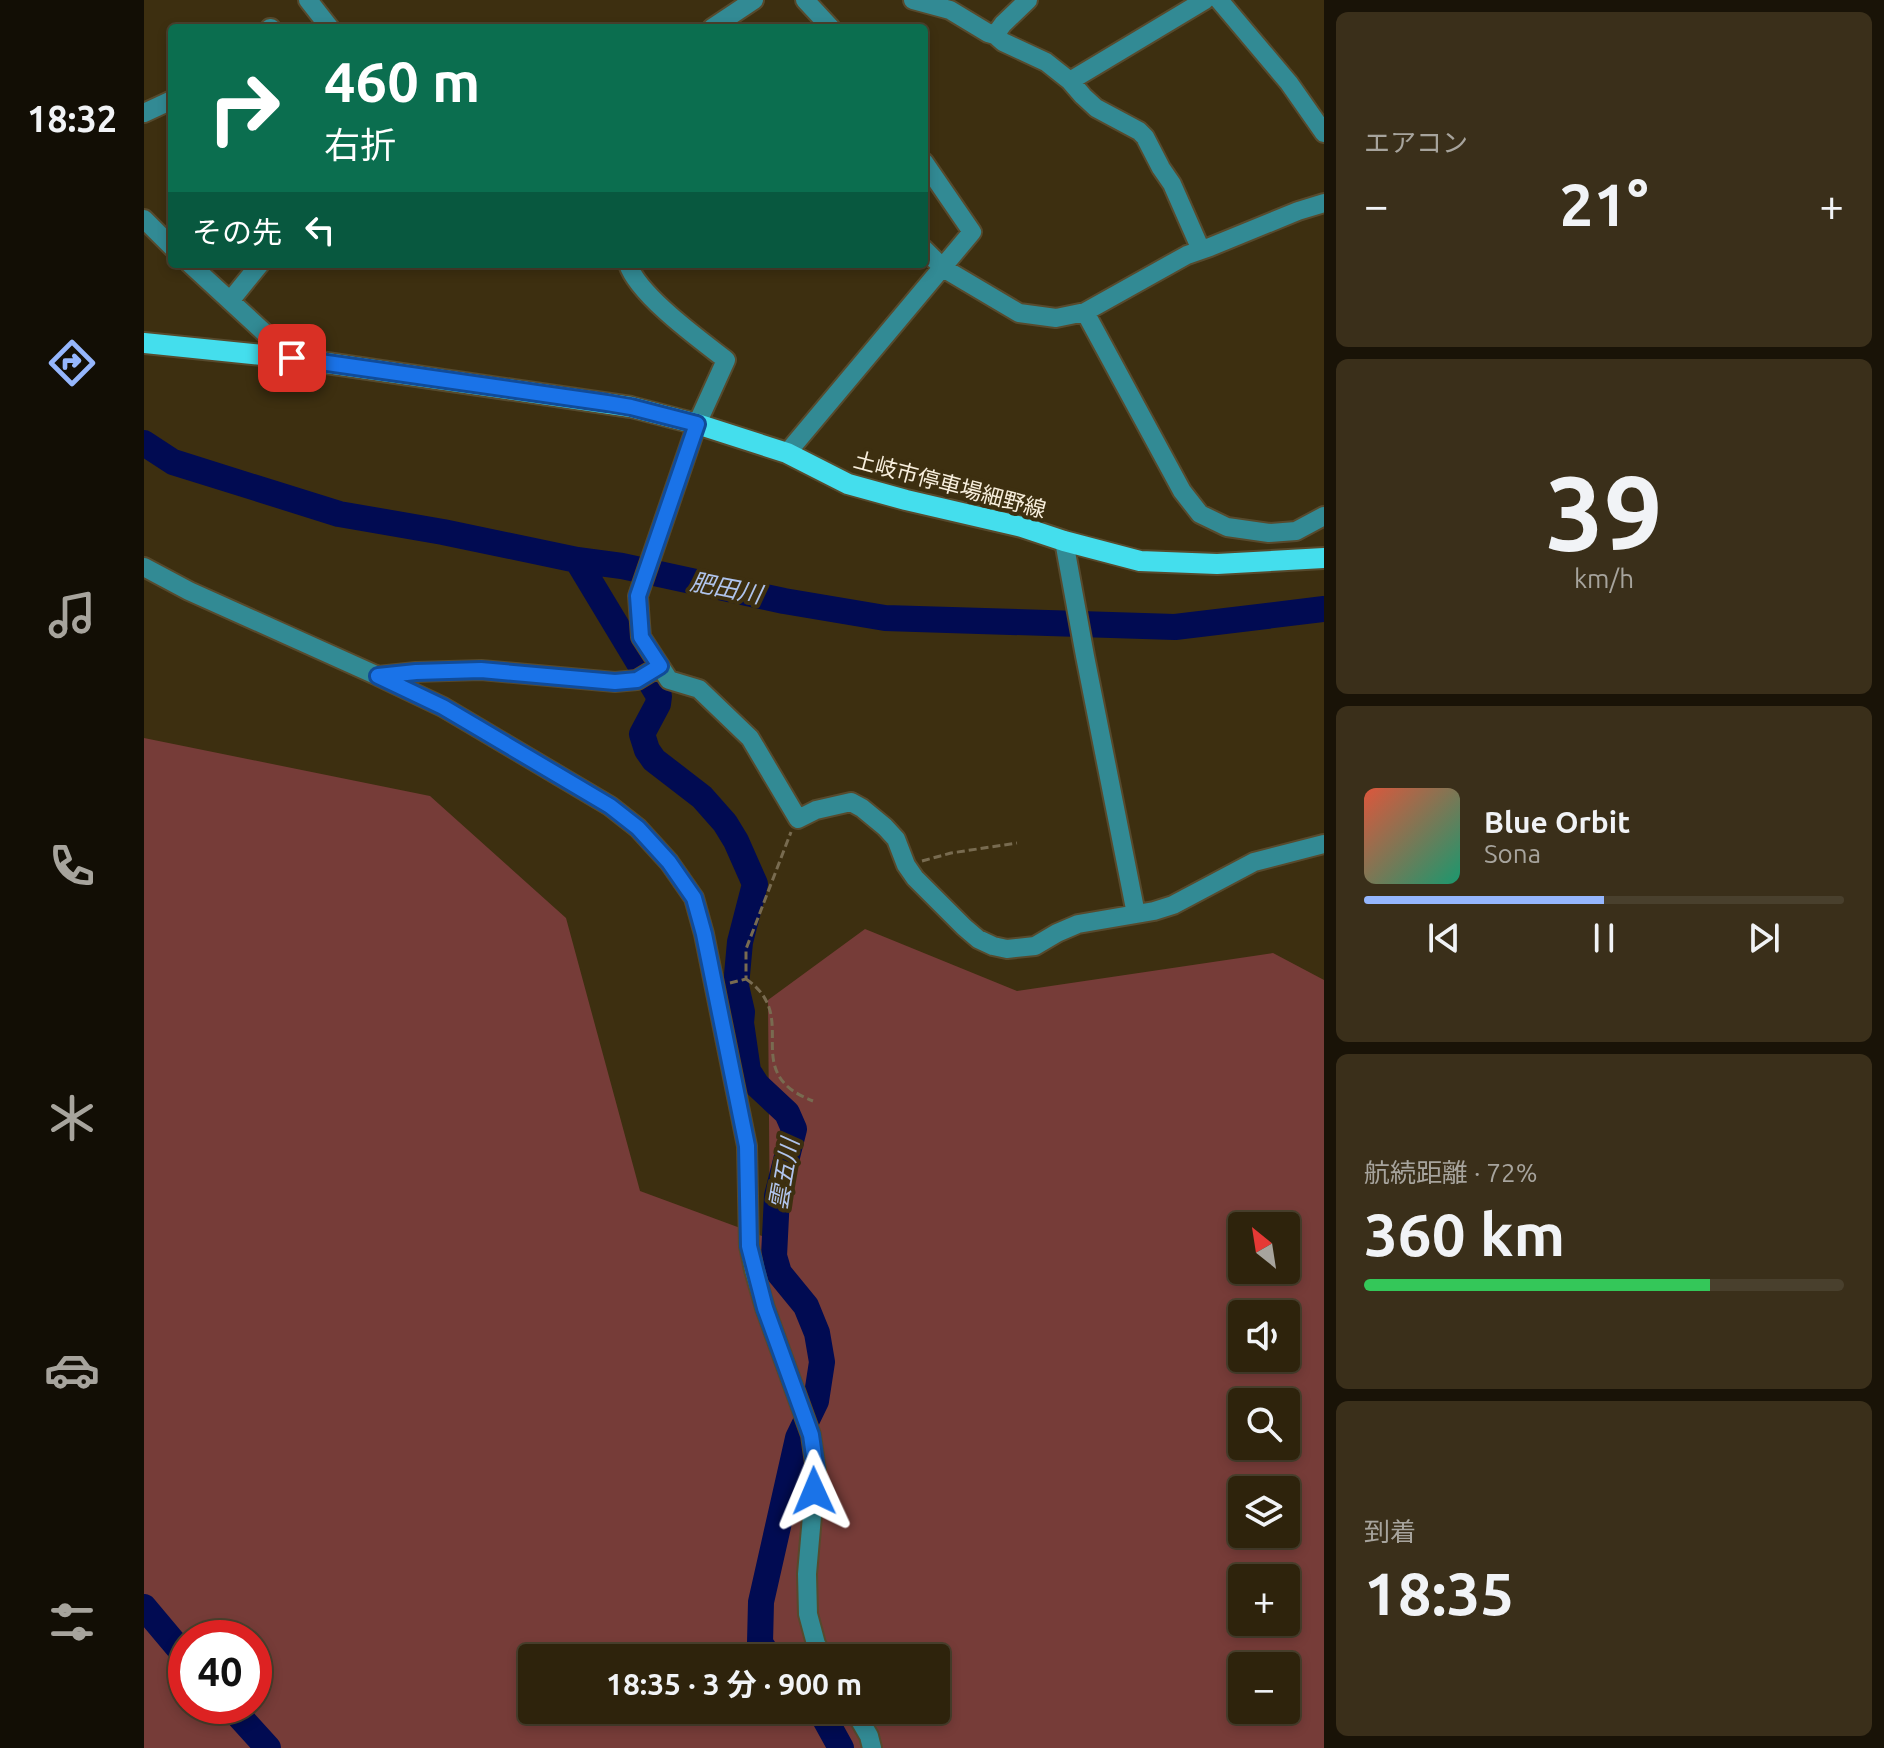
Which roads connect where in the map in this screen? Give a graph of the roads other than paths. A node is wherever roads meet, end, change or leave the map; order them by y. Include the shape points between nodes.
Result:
1 (308, 0) edge
2 (754, 0) edge
3 (805, 0) edge
4 (913, 0) edge
5 (1028, 0) edge
6 (1205, 0) edge
7 (1219, 0) edge
8 (327, 24) edge
9 (718, 24) edge
10 (827, 24) edge
11 (995, 35) junction
12 (1070, 81) junction
13 (168, 102) edge
14 (144, 113) edge
15 (1324, 133) edge
16 (928, 168) edge
17 (1324, 203) edge
18 (144, 219) edge
19 (168, 243) edge
20 (1201, 250) junction
21 (928, 253) edge
22 (194, 268) edge
23 (257, 268) edge
24 (629, 268) edge
25 (943, 268) junction
26 (230, 301) junction
27 (1085, 312) junction
28 (144, 343) edge
29 (292, 358) junction
30 (697, 424) junction
31 (787, 453) junction
32 (1324, 516) edge
33 (1064, 541) junction
34 (1324, 558) edge
35 (144, 567) edge
36 (658, 668) junction
37 (378, 676) junction
38 (1324, 844) edge
39 (1136, 914) junction
40 (816, 1644) edge
41 (862, 1724) edge
42 (872, 1748) edge

1 - 8 street
2 - 9 street
3 - 10 street
4 - 11 street via 950,10
5 - 11 street
6 - 12 street
7 - 15 street
11 - 12 street
12 - 20 street via 1096,108 1145,137
13 - 14 street
16 - 25 street via 972,232
17 - 20 street
18 - 19 street
20 - 27 street
21 - 25 street
22 - 26 street
23 - 26 street
24 - 30 street via 678,323 726,360
25 - 27 street via 1019,313 1056,318
25 - 31 street
26 - 29 street
27 - 32 street via 1182,491 1200,514 1227,527 1269,533 1296,531
28 - 29 main road, 土岐市停車場細野線
29 - 30 main road, 土岐市停車場細野線 via 603,402
30 - 31 main road, 土岐市停車場細野線
30 - 36 street via 638,596 641,637
31 - 33 main road, 土岐市停車場細野線 via 848,484
33 - 34 main road, 土岐市停車場細野線 via 1140,561 1217,564
33 - 39 street
35 - 37 street
36 - 37 street via 637,680 615,682 481,670
36 - 39 street via 669,680 699,689 750,738 798,819 851,802 885,827 915,878 978,939 1007,949 1035,946 1078,924
37 - 40 street via 443,707 610,806 638,828 694,898 747,1146 749,1246 765,1308 811,1435 816,1470 807,1574 808,1614
38 - 39 street via 1254,862 1173,905
41 - 42 street

